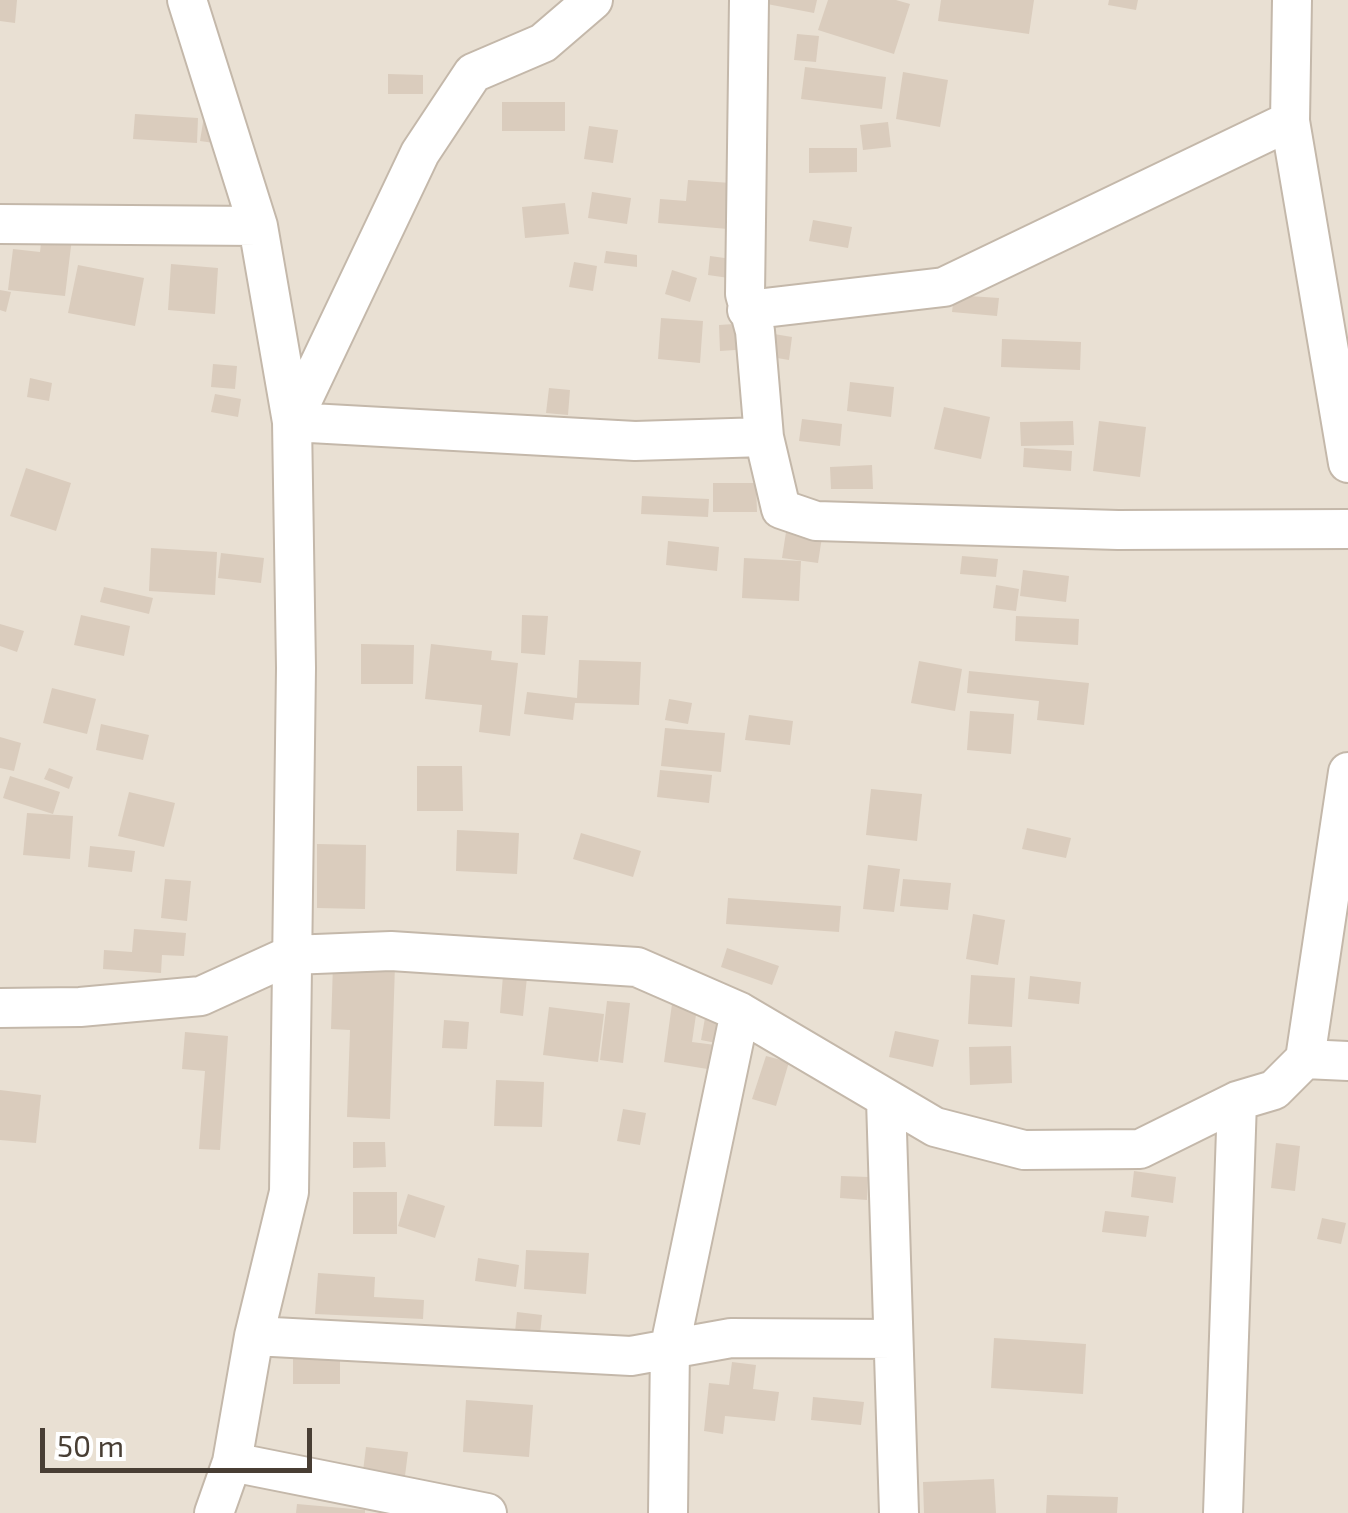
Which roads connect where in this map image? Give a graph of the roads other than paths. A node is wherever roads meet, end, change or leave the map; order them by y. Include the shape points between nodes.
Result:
1 (187, 0) edge
2 (593, 0) edge
3 (749, 0) edge
4 (1292, 0) edge
5 (1290, 121) junction
6 (0, 224) edge
7 (258, 226) junction
8 (747, 310) junction
9 (292, 422) junction
10 (764, 437) junction
11 (1348, 463) edge
12 (1348, 529) edge
13 (1348, 772) edge
14 (291, 956) junction
15 (0, 1008) edge
16 (740, 1012) junction
17 (1305, 1059) junction
18 (1348, 1061) edge
19 (886, 1100) junction
20 (1237, 1100) junction
21 (254, 1336) junction
22 (894, 1339) junction
23 (670, 1346) junction
24 (232, 1462) junction
25 (214, 1513) edge
26 (486, 1513) edge
27 (668, 1513) edge
28 (899, 1513) edge
29 (1223, 1513) edge

1 - 7 street
2 - 9 street via 543,43 473,73 420,153
3 - 8 street
4 - 5 street
5 - 8 street via 944,287
5 - 11 street
6 - 7 street
7 - 9 street
8 - 10 street via 755,331
9 - 10 street via 635,441
9 - 14 street
10 - 12 street via 781,509 816,521
13 - 17 street
14 - 15 street via 201,996
14 - 16 street via 391,951 637,967
14 - 21 street via 289,1192
16 - 19 street
16 - 23 street
17 - 18 street
17 - 20 street via 1274,1090
19 - 20 street via 935,1127 1024,1150 1140,1149
19 - 22 street
20 - 29 street
21 - 23 street via 580,1355 631,1356
21 - 24 street
22 - 23 street via 730,1338
22 - 28 street
23 - 27 street
24 - 25 street
24 - 26 street

